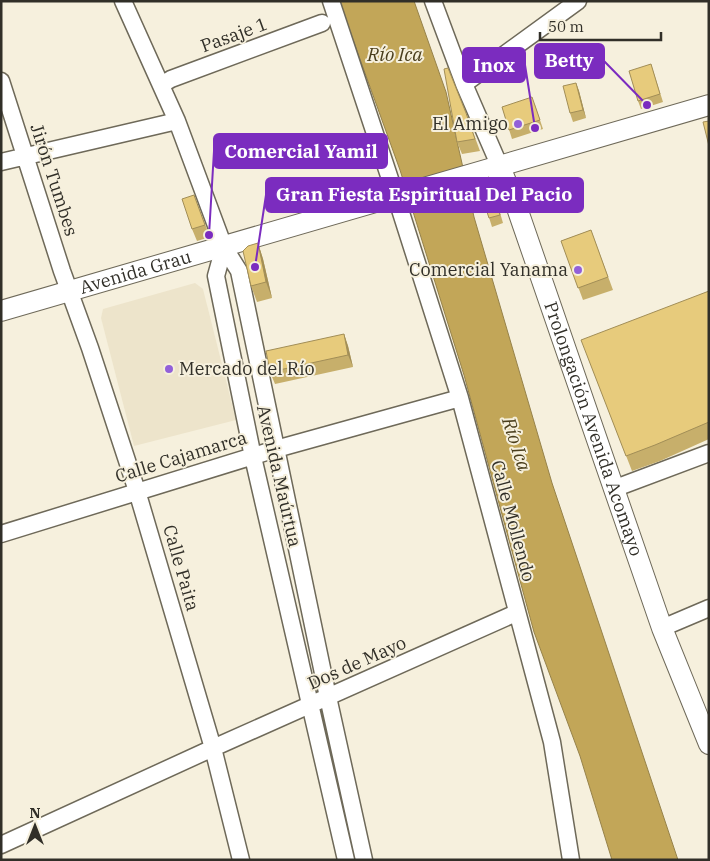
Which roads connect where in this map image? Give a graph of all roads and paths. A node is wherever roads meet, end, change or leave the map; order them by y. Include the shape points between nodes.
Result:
1 (124, 1) edge
2 (331, 1) edge
3 (433, 1) edge
4 (578, 1) edge
5 (322, 24) dead end
6 (1, 81) edge
7 (464, 84) junction
8 (161, 85) junction
9 (709, 105) edge
10 (177, 120) junction
11 (26, 157) junction
12 (1, 162) edge
13 (500, 167) junction
14 (400, 196) junction
15 (224, 247) junction
16 (69, 291) junction
17 (1, 311) edge
18 (460, 398) junction
19 (276, 448) junction
20 (709, 453) edge
21 (253, 457) junction
22 (613, 489) junction
23 (137, 491) junction
24 (1, 534) edge
25 (709, 608) edge
26 (516, 613) junction
27 (662, 628) junction
28 (328, 697) junction
29 (311, 706) junction
30 (709, 744) edge
31 (213, 748) junction
32 (1, 845) edge
33 (241, 860) edge
34 (346, 860) edge
35 (364, 860) edge
36 (571, 860) edge

1 - 8 street
2 - 14 street, Calle Mollendo
3 - 7 street, Prolongación Avenida Acomayo
4 - 7 street
5 - 8 street, Pasaje 1
6 - 11 street, Jirón Tumbes
7 - 13 street, Prolongación Avenida Acomayo
8 - 10 street
9 - 13 main road, Avenida Grau
10 - 11 street
10 - 15 street
11 - 12 street
11 - 16 street, Jirón Tumbes
13 - 14 main road, Avenida Grau
13 - 22 main road, Prolongación Avenida Acomayo
14 - 15 main road, Avenida Grau
14 - 18 street, Calle Mollendo
15 - 16 main road, Avenida Grau
15 - 19 street, Avenida Maúrtua via 239,272
15 - 21 street, Avenida Maúrtua via 216,276
16 - 17 main road, Avenida Grau
16 - 23 street, Calle Paita
18 - 19 street, Calle Cajamarca
18 - 26 street, Calle Mollendo
19 - 21 street, Calle Cajamarca
19 - 28 street, Avenida Maúrtua
20 - 22 street
21 - 23 street, Calle Cajamarca
21 - 29 street, Avenida Maúrtua
22 - 27 main road, Prolongación Avenida Acomayo
23 - 24 street, Calle Cajamarca
23 - 31 street, Calle Paita
25 - 27 street
26 - 28 street, Dos de Mayo
26 - 36 street, Calle Mollendo via 552,742
27 - 30 main road, Prolongación Avenida Acomayo
28 - 29 street, Dos de Mayo
28 - 35 street, Avenida Maúrtua
29 - 31 street, Dos de Mayo
29 - 34 street, Avenida Maúrtua
31 - 32 street, Dos de Mayo
31 - 33 street, Calle Paita

